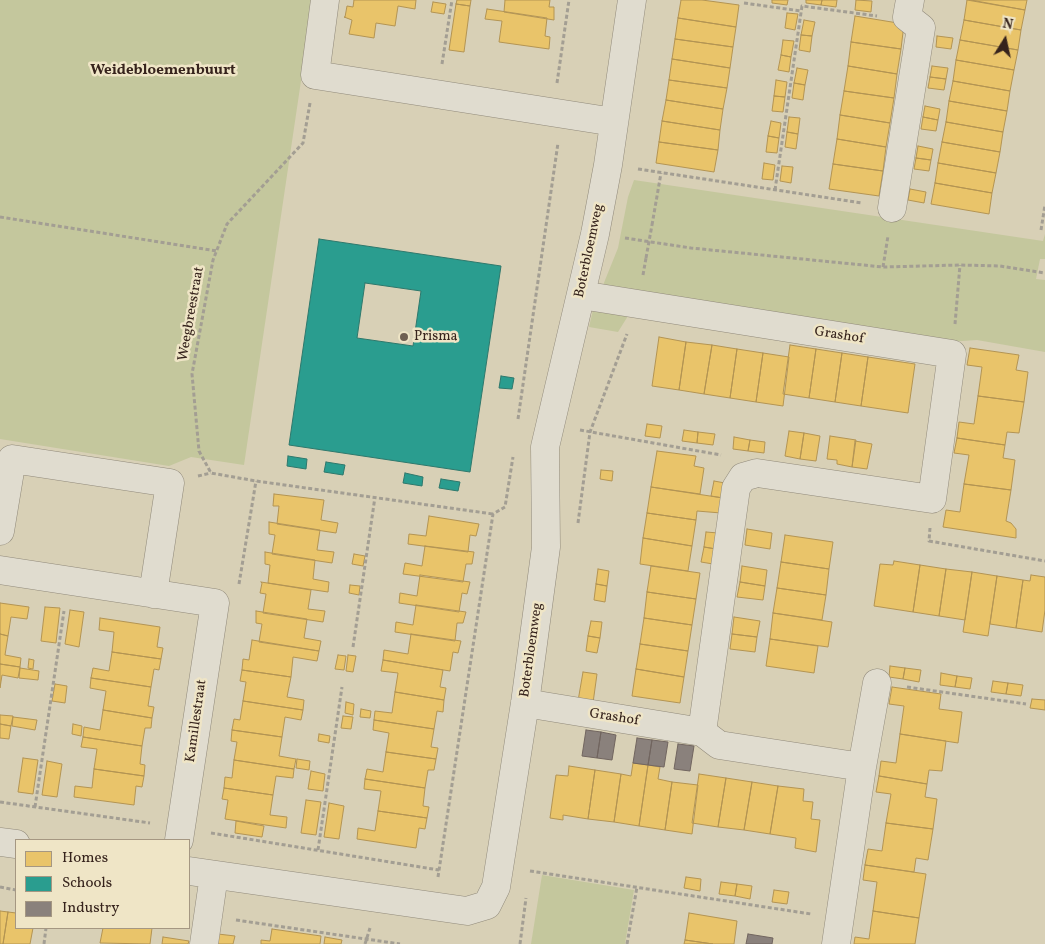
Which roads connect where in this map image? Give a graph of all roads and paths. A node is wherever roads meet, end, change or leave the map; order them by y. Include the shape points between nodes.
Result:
1 (325, 0) edge
2 (452, 0) edge
3 (569, 0) edge
4 (632, 0) edge
5 (744, 3) dead end
6 (909, 8) edge
7 (801, 11) junction
8 (314, 75) junction
9 (437, 94) junction
10 (552, 111) junction
11 (614, 122) junction
12 (608, 165) junction
13 (661, 173) junction
14 (776, 190) junction
15 (1045, 205) edge
16 (892, 208) joint
17 (0, 217) edge
18 (1041, 230) dead end
19 (595, 234) junction
20 (217, 251) junction
21 (960, 265) junction
22 (1045, 274) edge
23 (581, 296) junction
24 (638, 304) junction
25 (952, 354) junction
26 (518, 420) dead end
27 (550, 424) junction
28 (590, 432) junction
29 (514, 449) dead end
30 (743, 477) junction
31 (256, 481) junction
32 (375, 497) junction
33 (932, 499) junction
34 (493, 514) junction
35 (0, 531) edge
36 (577, 531) dead end
37 (1045, 561) edge
38 (0, 570) edge
39 (69, 581) junction
40 (153, 594) junction
41 (214, 603) junction
42 (353, 647) dead end
43 (877, 683) joint
44 (342, 687) dead end
45 (525, 703) junction
46 (1026, 704) dead end
47 (702, 732) junction
48 (862, 767) junction
49 (0, 802) edge
50 (35, 807) junction
51 (180, 834) edge
52 (0, 842) edge
53 (15, 844) edge
54 (318, 850) junction
55 (439, 870) junction
56 (201, 873) edge
57 (529, 880) dead end
58 (637, 886) junction
59 (0, 887) edge
60 (528, 889) dead end
61 (15, 890) edge
62 (435, 907) junction
63 (208, 916) junction
64 (46, 929) edge
65 (838, 931) edge
66 (44, 944) edge
67 (204, 944) edge
68 (400, 944) edge
69 (520, 944) edge
70 (627, 944) edge

1 - 8 street
2 - 9 path
3 - 10 path
4 - 11 street, Boterbloemweg
5 - 7 path
6 - 7 path via 870,15 802,6
6 - 16 street via 921,28
7 - 14 path
8 - 9 street
8 - 20 path, Weegbreestraat via 303,143 227,224
9 - 10 street
10 - 11 street
10 - 26 path via 560,131
11 - 12 street, Boterbloemweg
12 - 13 path
12 - 19 street, Boterbloemweg
13 - 14 path
13 - 24 path, bridge
14 - 16 path
15 - 18 path
17 - 20 path
19 - 21 path via 691,248 883,267
19 - 23 street, Boterbloemweg
20 - 31 path, Weegbreestraat via 192,374 199,451 212,473
21 - 22 path via 1000,266
21 - 25 path
23 - 24 street, Grashof
23 - 27 street, Boterbloemweg
24 - 25 street, Grashof
24 - 28 path
25 - 33 street
27 - 28 path
27 - 45 street, Boterbloemweg via 545,447 546,547
28 - 30 path via 731,457
28 - 36 path
29 - 34 path via 505,507
30 - 33 street via 757,473
30 - 47 street via 736,488
31 - 32 path, Weegbreestraat
31 - 41 path via 239,584
32 - 34 path, Weegbreestraat
32 - 42 path
33 - 37 path via 929,541
34 - 55 path
35 - 40 street via 12,459 170,483
38 - 39 street
39 - 40 street
39 - 50 path
40 - 41 street
41 - 51 street, Kamillestraat
43 - 46 path
43 - 48 street
44 - 54 path
45 - 47 street, Grashof
45 - 62 street, Boterbloemweg via 496,887 487,904 467,911
47 - 48 street, Grashof via 719,745
48 - 65 street
49 - 50 path
50 - 51 path
51 - 54 path
52 - 53 street
54 - 55 path
55 - 62 path
56 - 62 street, Boterbloemweg
56 - 63 street
57 - 58 path via 530,870
58 - 65 path
58 - 70 path
59 - 61 path
60 - 69 path
63 - 67 street
63 - 68 path
64 - 66 path

